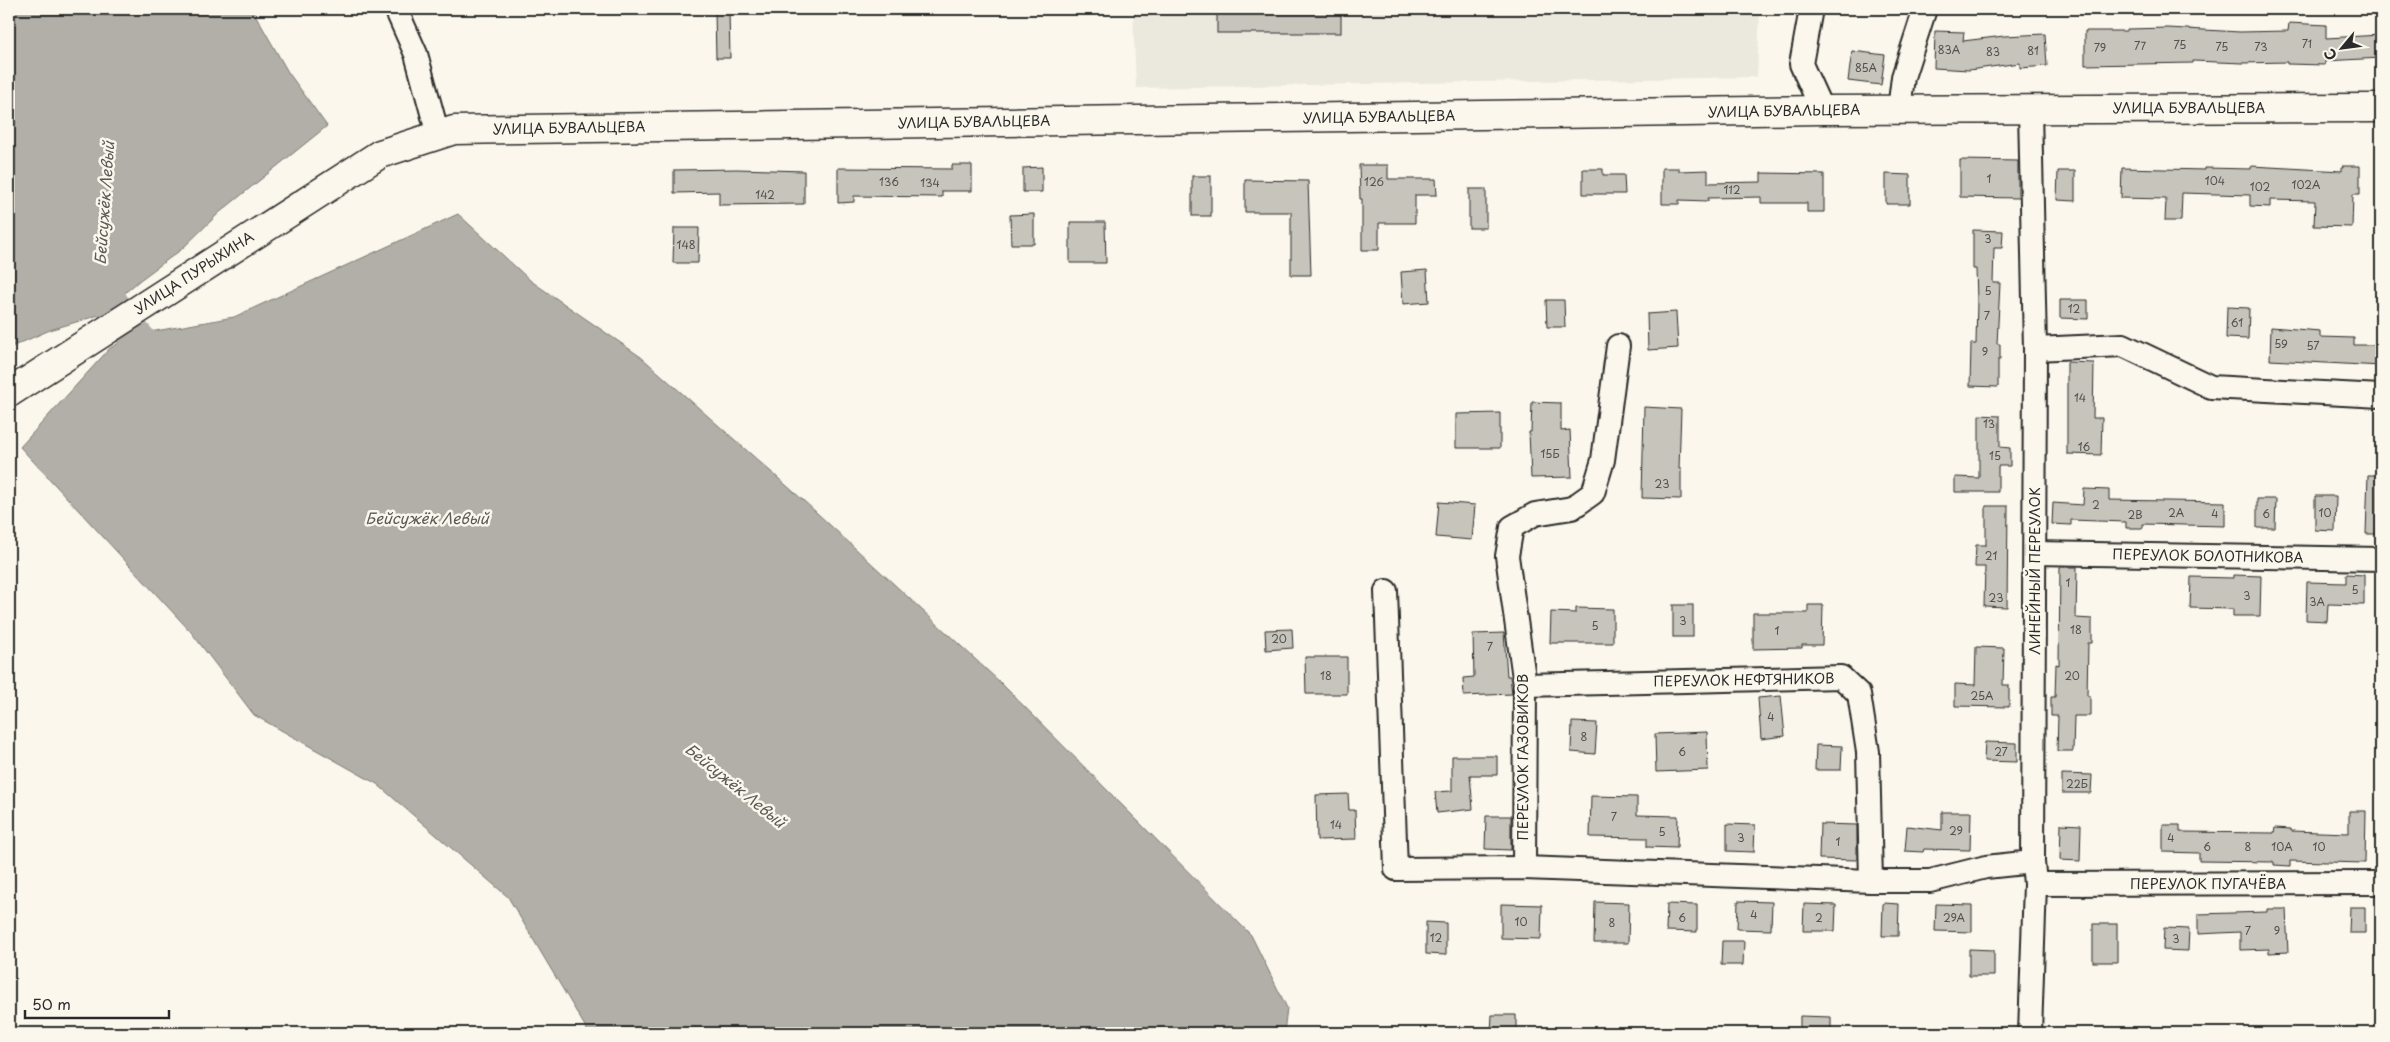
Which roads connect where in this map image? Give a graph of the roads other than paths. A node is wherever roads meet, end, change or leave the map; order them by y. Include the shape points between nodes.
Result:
1 (396, 9) edge
2 (1811, 9) edge
3 (1925, 9) edge
4 (2381, 108) edge
5 (2030, 109) junction
6 (1822, 110) junction
7 (1899, 110) junction
8 (438, 135) junction
9 (380, 154) joint
10 (1618, 346) dead end
11 (2035, 349) junction
12 (9, 393) edge
13 (2381, 396) edge
14 (2035, 553) junction
15 (2381, 559) edge
16 (1386, 591) dead end
17 (1525, 686) junction
18 (1524, 868) junction
19 (2034, 873) junction
20 (1871, 881) junction
21 (2381, 883) edge
22 (2030, 1033) edge

1 - 8 street via 416,54
2 - 6 street via 1801,64
3 - 7 street via 1903,77
4 - 5 street, УЛИЦА БУВАЛЬЦЕВА
5 - 7 street, УЛИЦА БУВАЛЬЦЕВА
5 - 11 street, ЛИНЕЙНЫЙ ПЕРЕУЛОК
6 - 7 street, УЛИЦА БУВАЛЬЦЕВА
6 - 8 street, УЛИЦА БУВАЛЬЦЕВА via 454,130
8 - 9 street, УЛИЦА БУВАЛЬЦЕВА
9 - 12 street, УЛИЦА ПУРЫХИНА
10 - 17 street, ПЕРЕУЛОК ГАЗОВИКОВ via 1603,460 1593,493 1572,508 1535,514 1512,527 1506,556
11 - 13 street via 2123,345 2211,387
11 - 14 street, ЛИНЕЙНЫЙ ПЕРЕУЛОК
14 - 15 street, ПЕРЕУЛОК БОЛОТНИКОВА
14 - 19 street, ЛИНЕЙНЫЙ ПЕРЕУЛОК
16 - 18 street via 1396,869
17 - 18 street, ПЕРЕУЛОК ГАЗОВИКОВ
17 - 20 street, ПЕРЕУЛОК НЕФТЯНИКОВ via 1841,677 1859,694 1868,752
18 - 20 street
19 - 20 street via 1986,867 1930,881
19 - 21 street, ПЕРЕУЛОК ПУГАЧЁВА
19 - 22 street, ЛИНЕЙНЫЙ ПЕРЕУЛОК

